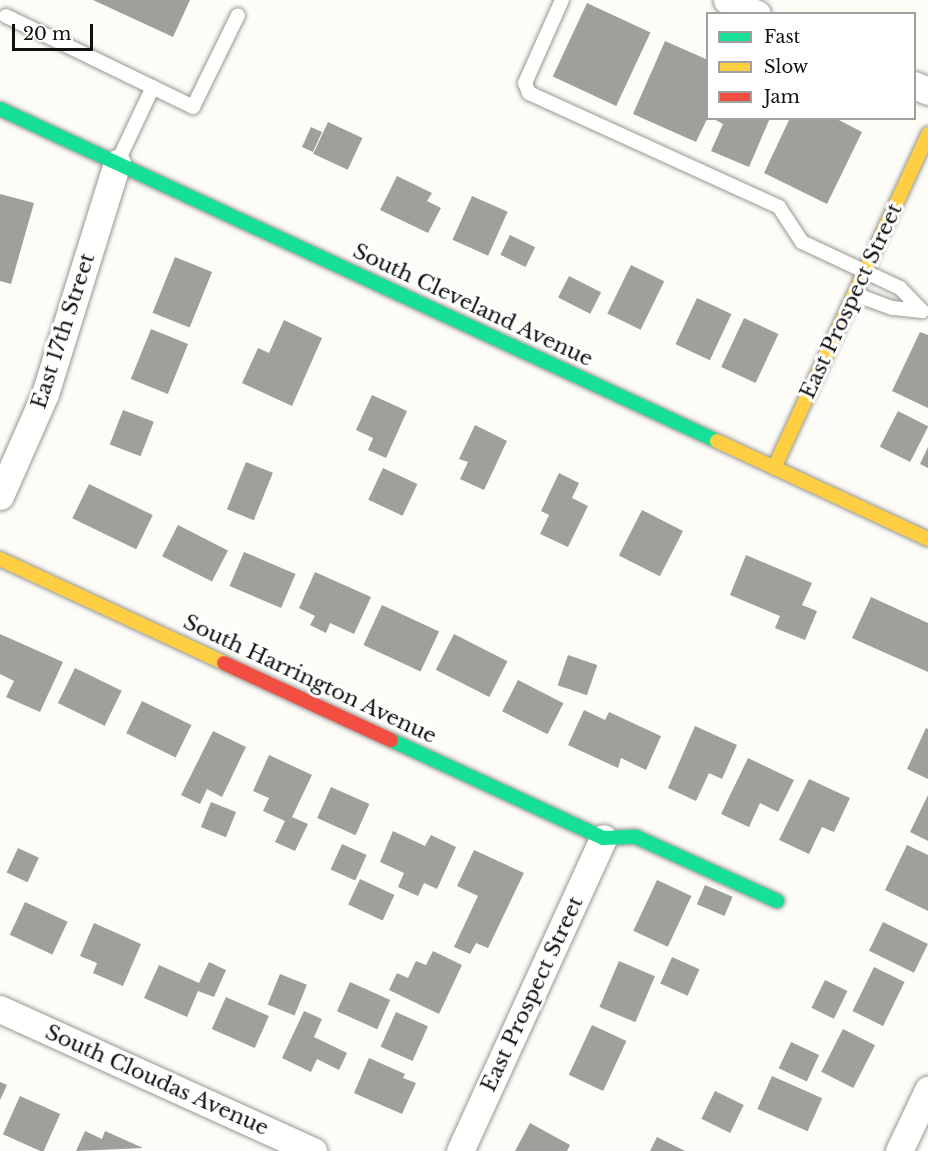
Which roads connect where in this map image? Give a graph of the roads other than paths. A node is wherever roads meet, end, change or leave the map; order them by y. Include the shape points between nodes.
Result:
1 (562, 0) edge
2 (727, 0) edge
3 (753, 12) edge
4 (238, 15) dead end
5 (6, 16) dead end
6 (153, 87) junction
7 (0, 109) edge
8 (928, 134) edge
9 (117, 163) junction
10 (865, 271) junction
11 (855, 294) junction
12 (925, 313) edge
13 (774, 468) junction
14 (0, 496) edge
15 (928, 539) edge
16 (0, 559) edge
17 (603, 838) junction
18 (777, 902) dead end
19 (0, 1009) edge
20 (928, 1090) edge
21 (313, 1151) edge
22 (460, 1151) edge
23 (899, 1151) edge

1 - 10 lane via 525,83 529,93 779,207 802,242
2 - 3 street
4 - 6 lane via 193,107
5 - 6 lane
6 - 9 lane
7 - 9 street, South Cleveland Avenue
8 - 10 street, East Prospect Street
9 - 13 street, South Cleveland Avenue
9 - 14 street, East 17th Street via 45,394
10 - 11 street, East Prospect Street
10 - 12 lane via 900,288
11 - 12 lane via 892,308
11 - 13 street, East Prospect Street
13 - 15 street, South Cleveland Avenue
16 - 17 street, South Harrington Avenue
17 - 18 street via 636,837
17 - 22 street, East Prospect Street
19 - 21 street, South Cloudas Avenue
20 - 23 street

